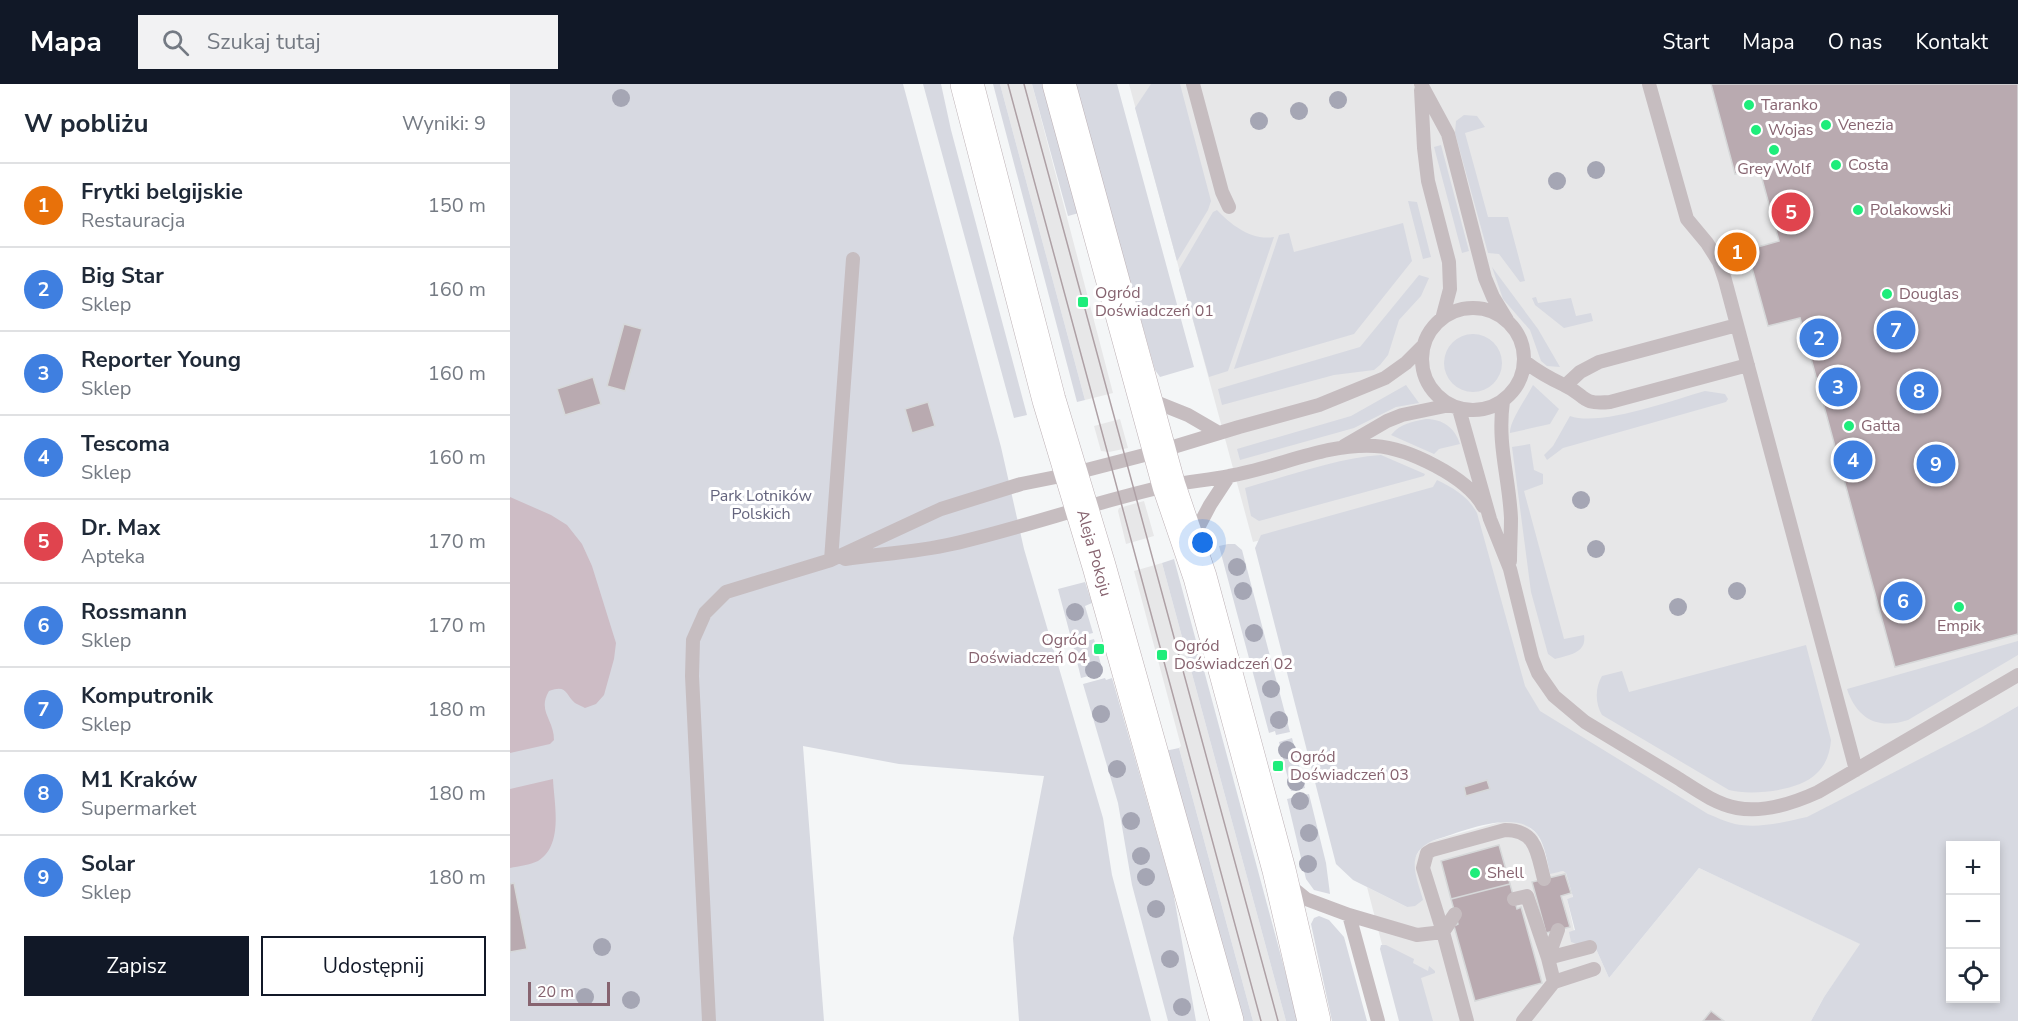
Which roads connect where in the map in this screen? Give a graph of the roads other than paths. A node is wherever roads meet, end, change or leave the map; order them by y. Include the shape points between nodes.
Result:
1 (967, 84) edge
2 (1059, 84) edge
3 (1193, 84) edge
4 (1421, 84) edge
5 (1649, 84) edge
6 (1229, 207) dead end
7 (853, 259) dead end
8 (1442, 319) junction
9 (1508, 322) junction
10 (1737, 326) junction
11 (1424, 345) junction
12 (1524, 361) junction
13 (1748, 365) junction
14 (1566, 385) junction
15 (1146, 398) junction
16 (1503, 401) junction
17 (1454, 407) junction
18 (1219, 433) junction
19 (1342, 447) junction
20 (1160, 451) junction
21 (1071, 474) junction
22 (1229, 476) junction
23 (1169, 486) junction
24 (1082, 509) junction
25 (1490, 519) junction
26 (1190, 544) junction
27 (831, 561) junction
28 (1510, 569) junction
29 (2018, 675) edge
30 (1856, 770) junction
31 (1279, 870) junction
32 (1544, 879) dead end
33 (1514, 899) dead end
34 (1455, 914) dead end
35 (1348, 915) junction
36 (1558, 930) dead end
37 (1443, 932) junction
38 (1590, 947) dead end
39 (1548, 958) junction
40 (1594, 969) dead end
41 (1554, 982) junction
42 (709, 1021) edge
43 (1227, 1021) edge
44 (1314, 1021) edge
45 (1378, 1021) edge
46 (1467, 1021) edge
47 (1523, 1021) edge

1 - 21 main road, Aleja Pokoju
2 - 15 main road
3 - 6 lane
4 - 8 lane via 1428,181 1449,262 1449,289
4 - 9 lane via 1448,134 1485,278
5 - 10 lane via 1687,219 1719,262
7 - 27 lane
8 - 9 lane via 1455,311 1472,308 1487,310
8 - 11 lane
9 - 12 lane via 1520,338
10 - 13 lane
10 - 14 lane via 1599,362
11 - 17 lane via 1426,381
11 - 18 lane via 1385,378 1359,390
12 - 14 lane
12 - 16 lane via 1518,384
13 - 14 lane via 1610,402 1595,403 1582,398
13 - 30 lane
15 - 18 lane
15 - 20 main road
16 - 17 lane via 1482,410
16 - 28 lane via 1500,442 1511,517
17 - 19 lane via 1402,415
17 - 25 lane
18 - 20 lane
19 - 22 lane
19 - 25 lane via 1389,448 1435,467 1471,491
20 - 21 lane
20 - 23 main road
21 - 24 main road, Aleja Pokoju
21 - 27 lane via 1021,484 941,509
22 - 23 lane
22 - 26 lane
23 - 24 lane
23 - 26 main road
24 - 27 lane via 950,545
24 - 43 main road, Aleja Pokoju
25 - 28 lane
26 - 31 main road
27 - 42 lane via 726,592 705,613 693,639
28 - 30 lane via 1532,658 1554,696 1586,722 1712,799 1743,809 1776,806 1818,792
29 - 30 lane
31 - 35 lane via 1286,882 1306,899
31 - 44 main road
32 - 37 lane via 1533,842 1513,830 1432,850 1423,868
33 - 39 lane via 1527,896
34 - 37 lane
35 - 37 lane via 1417,935
35 - 45 lane
36 - 39 lane
37 - 46 lane
38 - 39 lane
39 - 41 lane
40 - 41 lane
41 - 47 lane

